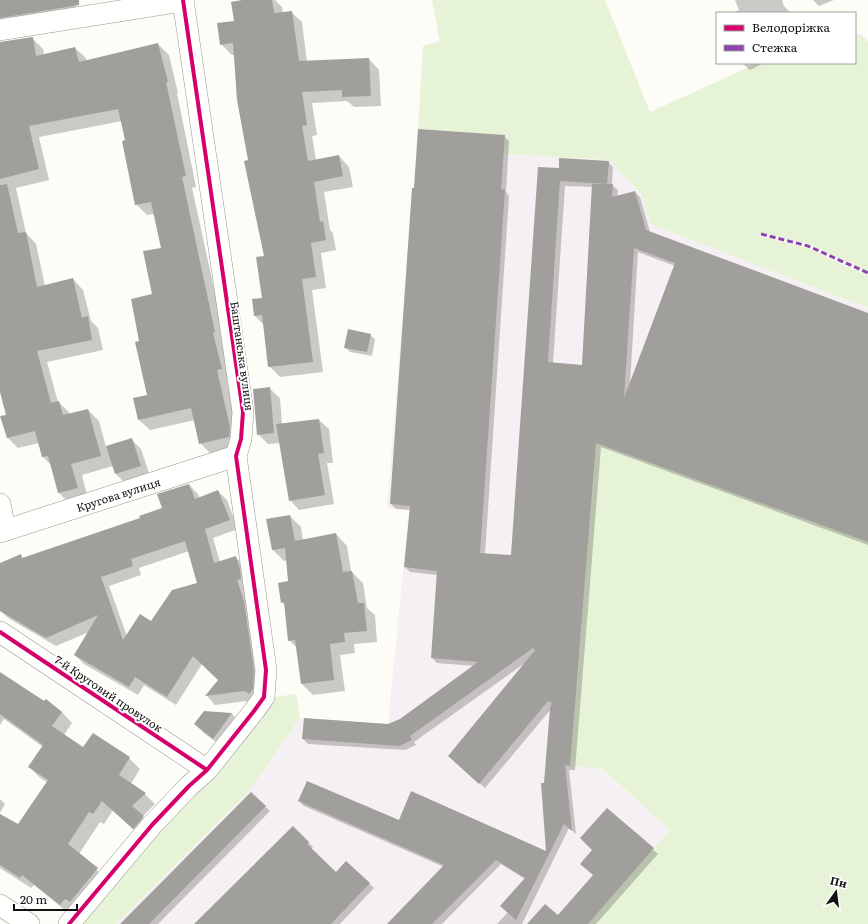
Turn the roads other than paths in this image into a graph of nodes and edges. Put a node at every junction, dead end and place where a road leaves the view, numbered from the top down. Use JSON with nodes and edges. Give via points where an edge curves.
{"nodes":[{"id":1,"x":183,"y":0,"type":"edge"},
{"id":2,"x":0,"y":30,"type":"edge"},
{"id":3,"x":236,"y":456,"type":"junction"},
{"id":4,"x":0,"y":504,"type":"edge"},
{"id":5,"x":2,"y":531,"type":"edge"},
{"id":6,"x":0,"y":632,"type":"edge"},
{"id":7,"x":207,"y":770,"type":"junction"},
{"id":8,"x":0,"y":905,"type":"edge"},
{"id":9,"x":29,"y":924,"type":"edge"},
{"id":10,"x":69,"y":924,"type":"edge"}],
"edges":[{"from":1,"to":2,"type":"street"},
{"from":1,"to":3,"type":"street","name":"Баштанська вулиця","via":[[243,412],[241,439]]},
{"from":3,"to":5,"type":"street","name":"Кругова вулиця"},
{"from":3,"to":7,"type":"street","name":"Баштанська вулиця","via":[[266,670],[264,697]]},
{"from":4,"to":5,"type":"street"},
{"from":6,"to":7,"type":"street","name":"7-й Круговий провулок"},
{"from":7,"to":10,"type":"street","name":"Баштанська вулиця","via":[[152,825]]},
{"from":8,"to":9,"type":"street"}]}
